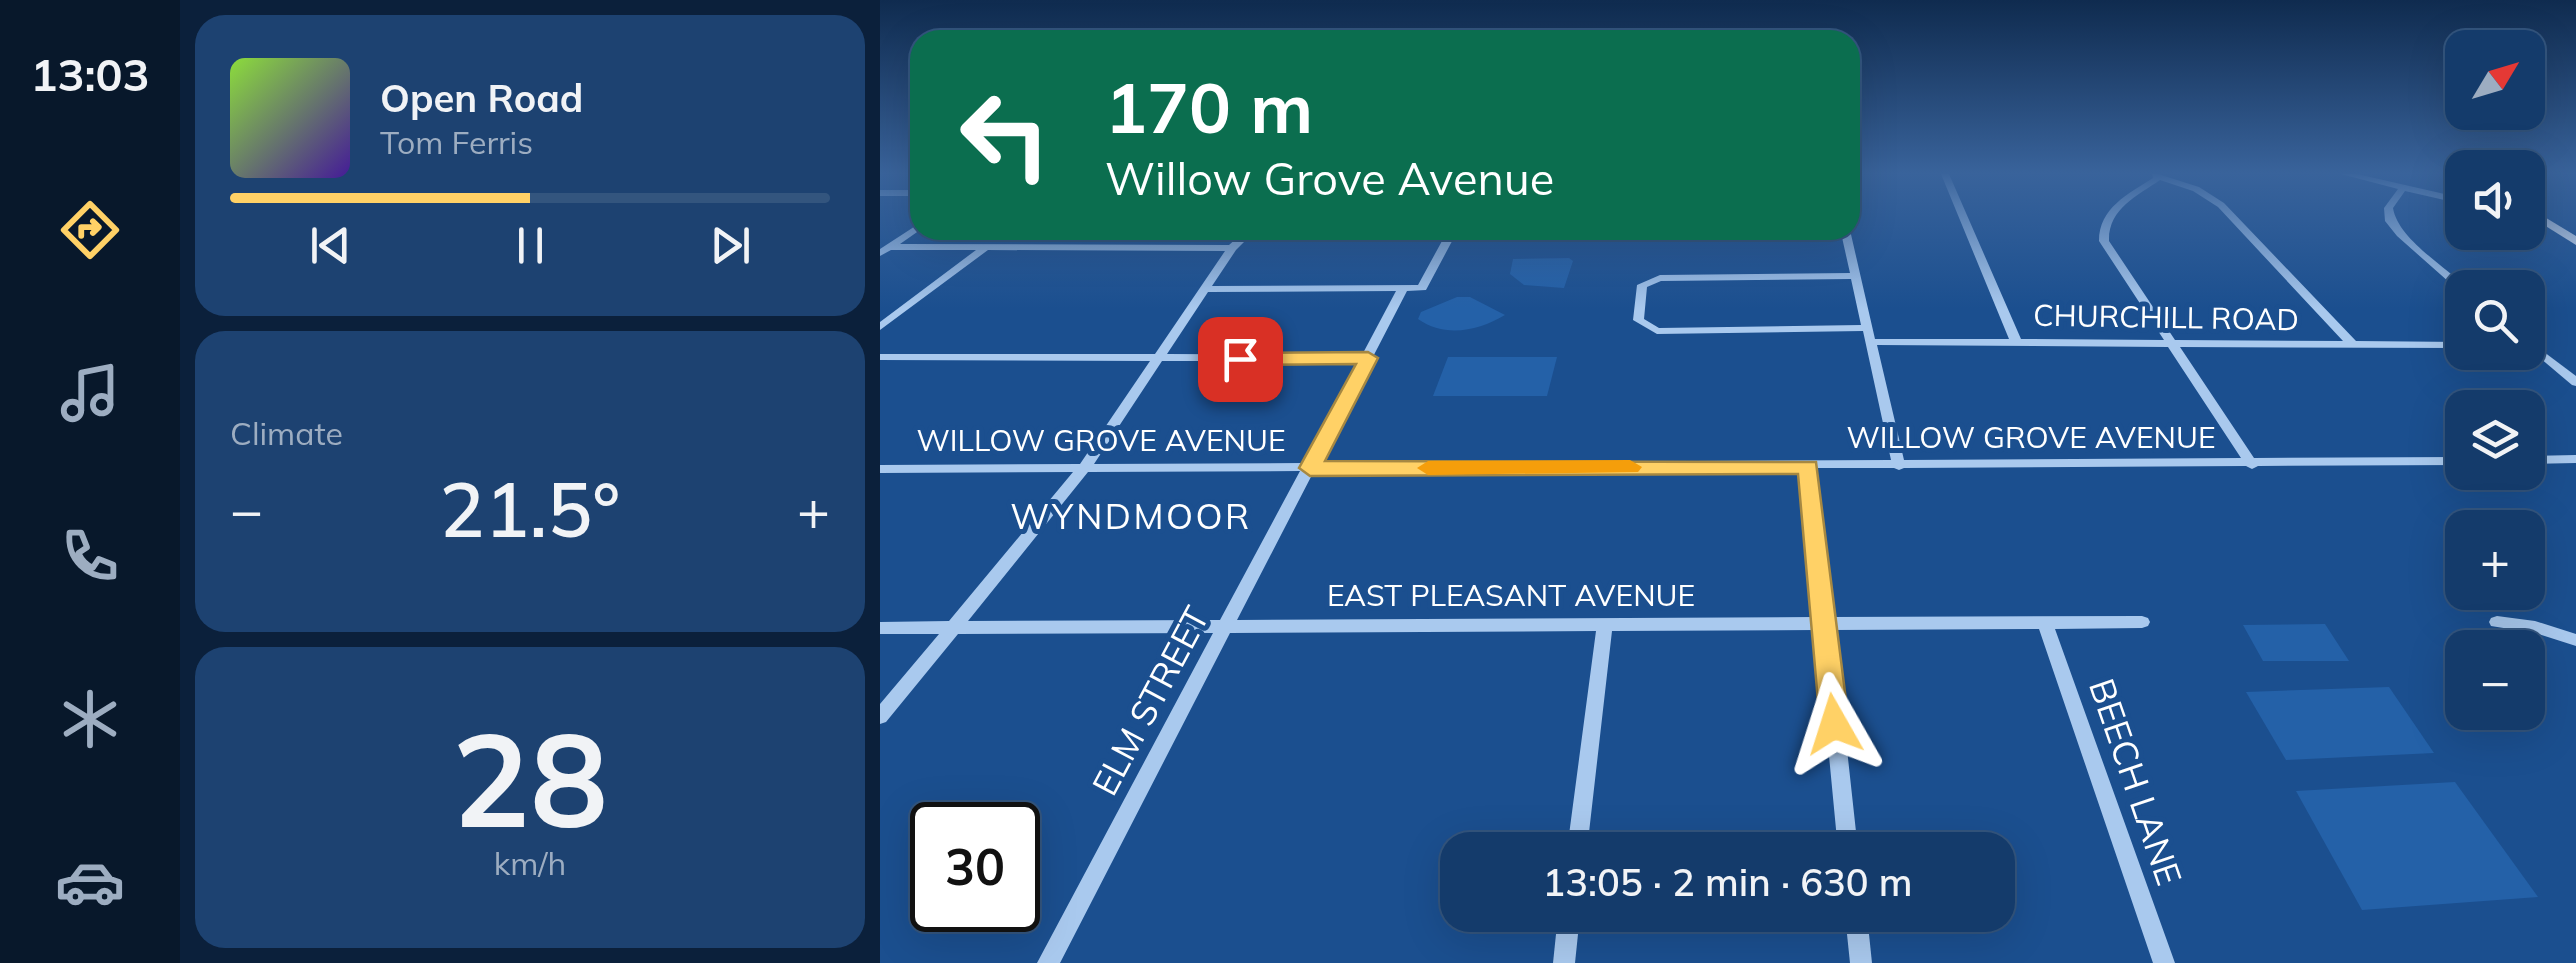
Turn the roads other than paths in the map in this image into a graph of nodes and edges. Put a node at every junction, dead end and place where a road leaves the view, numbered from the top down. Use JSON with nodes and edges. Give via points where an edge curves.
{"nodes":[{"id":1,"x":1964,"y":219,"type":"edge"},
{"id":2,"x":2108,"y":219,"type":"edge"},
{"id":3,"x":2233,"y":219,"type":"edge"},
{"id":4,"x":2391,"y":219,"type":"edge"},
{"id":5,"x":2545,"y":221,"type":"edge"},
{"id":6,"x":910,"y":233,"type":"edge"},
{"id":7,"x":1240,"y":240,"type":"edge"},
{"id":8,"x":1448,"y":240,"type":"edge"},
{"id":9,"x":1847,"y":240,"type":"edge"},
{"id":10,"x":2576,"y":241,"type":"edge"},
{"id":11,"x":986,"y":247,"type":"junction"},
{"id":12,"x":1232,"y":248,"type":"junction"},
{"id":13,"x":884,"y":250,"type":"edge"},
{"id":14,"x":2445,"y":273,"type":"edge"},
{"id":15,"x":1854,"y":276,"type":"junction"},
{"id":16,"x":1403,"y":288,"type":"junction"},
{"id":17,"x":1205,"y":289,"type":"junction"},
{"id":18,"x":880,"y":328,"type":"edge"},
{"id":19,"x":1864,"y":328,"type":"junction"},
{"id":20,"x":1870,"y":342,"type":"junction"},
{"id":21,"x":2016,"y":342,"type":"junction"},
{"id":22,"x":2170,"y":344,"type":"junction"},
{"id":23,"x":2352,"y":344,"type":"junction"},
{"id":24,"x":2445,"y":345,"type":"edge"},
{"id":25,"x":880,"y":357,"type":"edge"},
{"id":26,"x":1368,"y":358,"type":"junction"},
{"id":27,"x":2545,"y":358,"type":"edge"},
{"id":28,"x":1156,"y":359,"type":"junction"},
{"id":29,"x":2576,"y":382,"type":"edge"},
{"id":30,"x":2576,"y":459,"type":"edge"},
{"id":31,"x":2545,"y":460,"type":"edge"},
{"id":32,"x":2445,"y":461,"type":"edge"},
{"id":33,"x":2252,"y":465,"type":"junction"},
{"id":34,"x":1808,"y":466,"type":"junction"},
{"id":35,"x":1898,"y":466,"type":"junction"},
{"id":36,"x":1085,"y":467,"type":"junction"},
{"id":37,"x":1310,"y":468,"type":"junction"},
{"id":38,"x":880,"y":469,"type":"edge"},
{"id":39,"x":1823,"y":621,"type":"junction"},
{"id":40,"x":2142,"y":622,"type":"dead end"},
{"id":41,"x":2497,"y":622,"type":"dead end"},
{"id":42,"x":1229,"y":624,"type":"junction"},
{"id":43,"x":1605,"y":624,"type":"junction"},
{"id":44,"x":2046,"y":624,"type":"junction"},
{"id":45,"x":880,"y":628,"type":"edge"},
{"id":46,"x":954,"y":628,"type":"junction"},
{"id":47,"x":2576,"y":640,"type":"edge"},
{"id":48,"x":880,"y":717,"type":"edge"},
{"id":49,"x":1579,"y":832,"type":"edge"},
{"id":50,"x":1846,"y":832,"type":"edge"},
{"id":51,"x":1568,"y":932,"type":"edge"},
{"id":52,"x":1858,"y":932,"type":"edge"},
{"id":53,"x":1048,"y":963,"type":"edge"},
{"id":54,"x":1564,"y":963,"type":"edge"},
{"id":55,"x":1861,"y":963,"type":"edge"},
{"id":56,"x":2164,"y":963,"type":"edge"}],
"edges":[{"from":1,"to":21,"type":"street"},
{"from":2,"to":22,"type":"street","via":[[2104,241]]},
{"from":3,"to":23,"type":"street"},
{"from":4,"to":14,"type":"street"},
{"from":5,"to":10,"type":"main road"},
{"from":6,"to":13,"type":"street"},
{"from":7,"to":12,"type":"street"},
{"from":8,"to":16,"type":"street","via":[[1422,288]]},
{"from":9,"to":15,"type":"street"},
{"from":11,"to":12,"type":"street"},
{"from":11,"to":13,"type":"street"},
{"from":11,"to":18,"type":"street"},
{"from":12,"to":17,"type":"street"},
{"from":15,"to":19,"type":"street"},
{"from":15,"to":19,"type":"street","via":[[1660,278],[1642,285],[1638,320],[1658,330]]},
{"from":16,"to":17,"type":"street"},
{"from":16,"to":26,"type":"street","name":"ELM STREET"},
{"from":17,"to":28,"type":"street"},
{"from":19,"to":20,"type":"street"},
{"from":20,"to":21,"type":"street","name":"CHURCHILL ROAD"},
{"from":20,"to":35,"type":"street"},
{"from":21,"to":22,"type":"street","name":"CHURCHILL ROAD"},
{"from":22,"to":23,"type":"street","name":"CHURCHILL ROAD"},
{"from":22,"to":33,"type":"street"},
{"from":23,"to":24,"type":"street","name":"CHURCHILL ROAD"},
{"from":25,"to":28,"type":"street"},
{"from":26,"to":28,"type":"street"},
{"from":26,"to":37,"type":"street","name":"ELM STREET"},
{"from":27,"to":29,"type":"street"},
{"from":28,"to":36,"type":"street"},
{"from":30,"to":31,"type":"street"},
{"from":32,"to":33,"type":"street","name":"WILLOW GROVE AVENUE"},
{"from":33,"to":35,"type":"street","name":"WILLOW GROVE AVENUE"},
{"from":34,"to":35,"type":"street","name":"WILLOW GROVE AVENUE"},
{"from":34,"to":37,"type":"street","name":"WILLOW GROVE AVENUE"},
{"from":34,"to":39,"type":"street"},
{"from":36,"to":37,"type":"street","name":"WILLOW GROVE AVENUE"},
{"from":36,"to":38,"type":"street","name":"WILLOW GROVE AVENUE"},
{"from":36,"to":46,"type":"street"},
{"from":37,"to":42,"type":"street","name":"ELM STREET"},
{"from":39,"to":43,"type":"street","name":"EAST PLEASANT AVENUE"},
{"from":39,"to":44,"type":"street","name":"EAST PLEASANT AVENUE"},
{"from":39,"to":50,"type":"street"},
{"from":40,"to":44,"type":"street","name":"EAST PLEASANT AVENUE"},
{"from":41,"to":47,"type":"street"},
{"from":42,"to":43,"type":"street","name":"EAST PLEASANT AVENUE"},
{"from":42,"to":46,"type":"street","name":"EAST PLEASANT AVENUE"},
{"from":42,"to":53,"type":"street","name":"ELM STREET"},
{"from":43,"to":49,"type":"street"},
{"from":44,"to":56,"type":"street","name":"BEECH LANE"},
{"from":45,"to":46,"type":"street","name":"EAST PLEASANT AVENUE"},
{"from":46,"to":48,"type":"street"},
{"from":51,"to":54,"type":"street"},
{"from":52,"to":55,"type":"street"}]}
